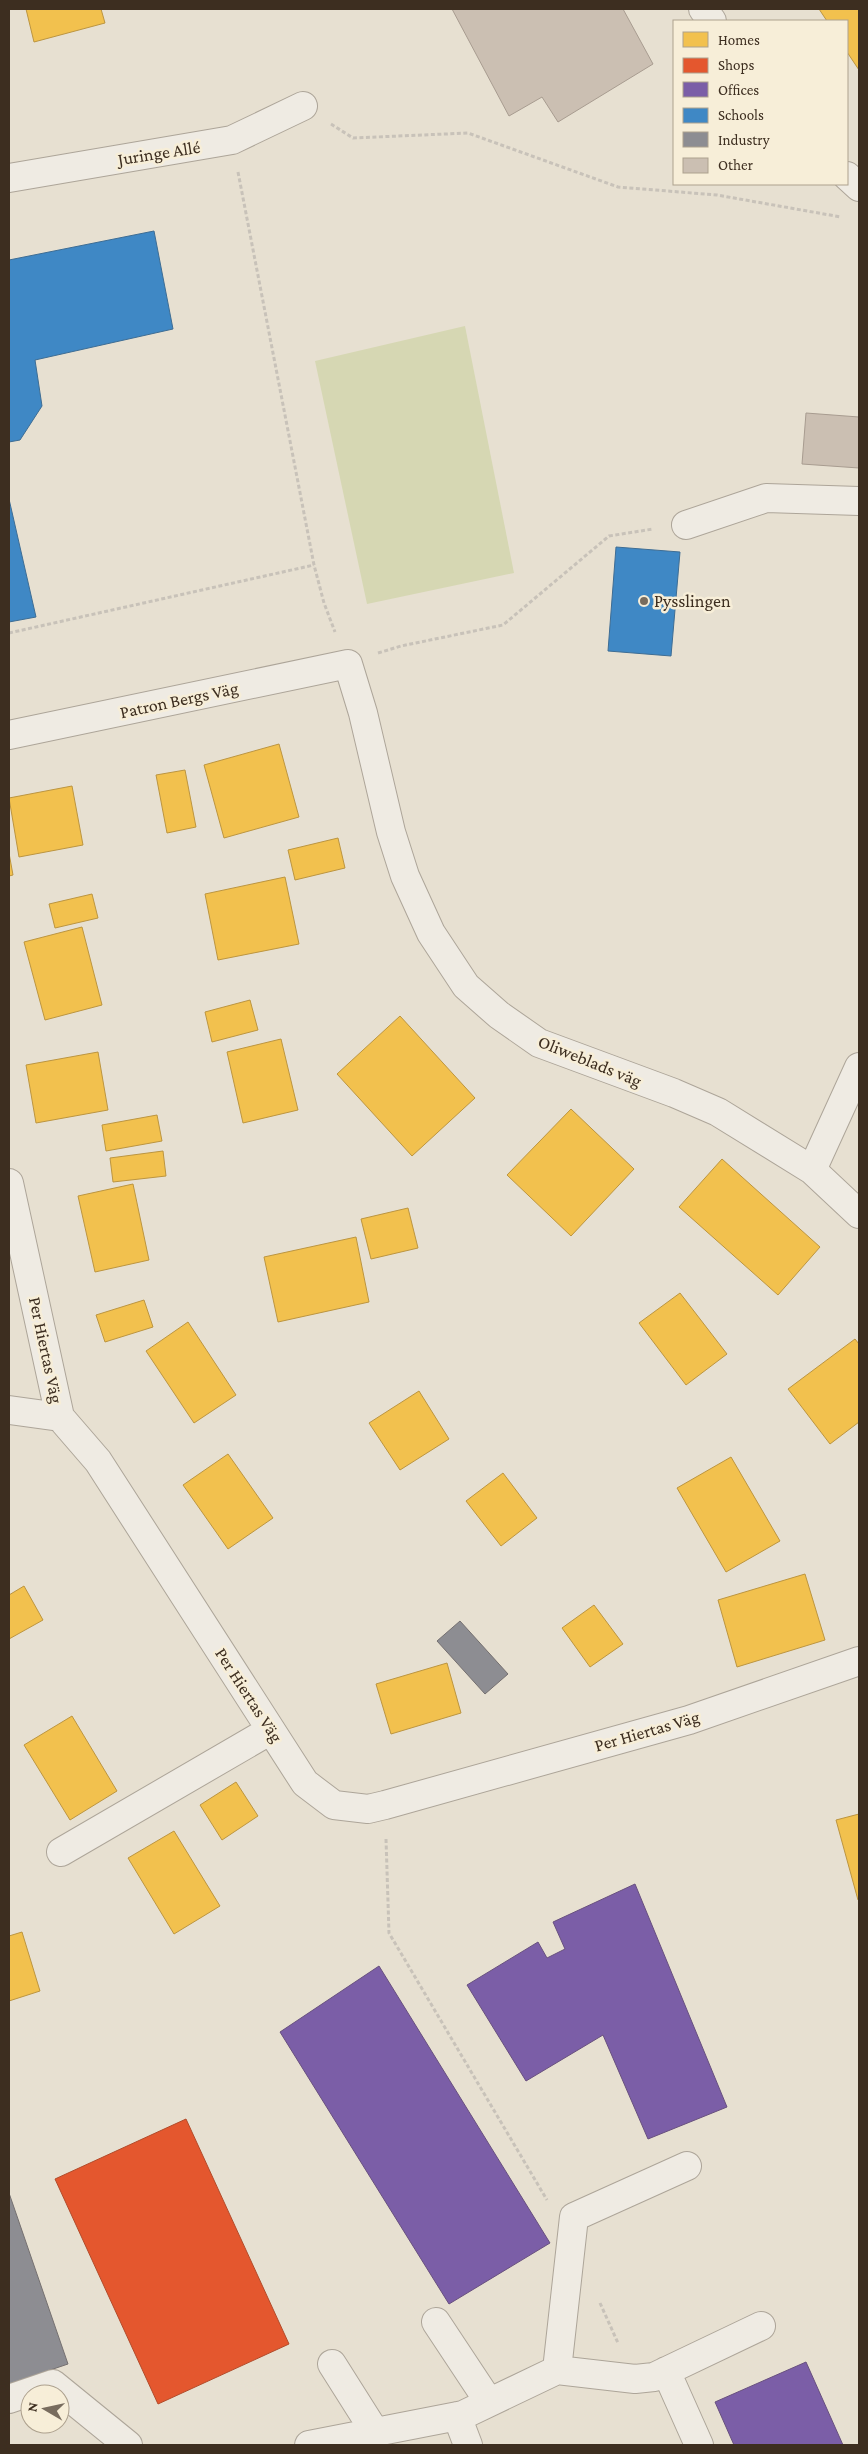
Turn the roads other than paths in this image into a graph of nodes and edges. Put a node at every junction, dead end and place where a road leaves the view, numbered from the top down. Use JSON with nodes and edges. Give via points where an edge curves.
{"nodes":[{"id":1,"x":704,"y":9,"type":"edge"},
{"id":2,"x":711,"y":20,"type":"edge"},
{"id":3,"x":303,"y":106,"type":"road end"},
{"id":4,"x":848,"y":177,"type":"edge"},
{"id":5,"x":9,"y":178,"type":"edge"},
{"id":6,"x":859,"y":188,"type":"edge"},
{"id":7,"x":859,"y":501,"type":"edge"},
{"id":8,"x":686,"y":525,"type":"road end"},
{"id":9,"x":348,"y":664,"type":"joint"},
{"id":10,"x":9,"y":736,"type":"edge"},
{"id":11,"x":859,"y":1068,"type":"edge"},
{"id":12,"x":812,"y":1170,"type":"junction"},
{"id":13,"x":9,"y":1183,"type":"edge"},
{"id":14,"x":859,"y":1214,"type":"edge"},
{"id":15,"x":9,"y":1410,"type":"edge"},
{"id":16,"x":60,"y":1417,"type":"junction"},
{"id":17,"x":859,"y":1661,"type":"edge"},
{"id":18,"x":271,"y":1730,"type":"junction"},
{"id":19,"x":61,"y":1852,"type":"dead end"},
{"id":20,"x":687,"y":2166,"type":"dead end"},
{"id":21,"x":436,"y":2322,"type":"dead end"},
{"id":22,"x":761,"y":2326,"type":"dead end"},
{"id":23,"x":332,"y":2364,"type":"dead end"},
{"id":24,"x":557,"y":2370,"type":"junction"},
{"id":25,"x":666,"y":2371,"type":"junction"},
{"id":26,"x":9,"y":2399,"type":"edge"},
{"id":27,"x":489,"y":2402,"type":"junction"},
{"id":28,"x":457,"y":2416,"type":"junction"},
{"id":29,"x":375,"y":2432,"type":"junction"},
{"id":30,"x":317,"y":2444,"type":"edge"},
{"id":31,"x":128,"y":2445,"type":"edge"},
{"id":32,"x":468,"y":2445,"type":"edge"},
{"id":33,"x":699,"y":2445,"type":"edge"}],
"edges":[{"from":1,"to":2,"type":"street"},
{"from":3,"to":5,"type":"street","name":"Juringe Allé","via":[[232,140]]},
{"from":4,"to":6,"type":"street"},
{"from":7,"to":8,"type":"street","via":[[766,498]]},
{"from":9,"to":10,"type":"street","name":"Patron Bergs Väg"},
{"from":9,"to":12,"type":"street","name":"Oliweblads väg","via":[[405,876],[431,933],[466,986],[499,1015],[538,1042],[718,1112]]},
{"from":11,"to":12,"type":"street"},
{"from":12,"to":14,"type":"street","name":"Oliweblads väg"},
{"from":13,"to":16,"type":"street","name":"Per Hiertas Väg"},
{"from":15,"to":16,"type":"street"},
{"from":16,"to":18,"type":"street","name":"Per Hiertas Väg","via":[[98,1461]]},
{"from":17,"to":18,"type":"street","name":"Per Hiertas Väg","via":[[688,1720],[368,1810],[334,1805],[305,1783]]},
{"from":18,"to":19,"type":"street"},
{"from":20,"to":24,"type":"street","via":[[574,2217]]},
{"from":21,"to":27,"type":"street"},
{"from":22,"to":25,"type":"street"},
{"from":23,"to":29,"type":"street"},
{"from":24,"to":25,"type":"street","via":[[635,2379]]},
{"from":24,"to":27,"type":"street"},
{"from":25,"to":33,"type":"street"},
{"from":26,"to":31,"type":"street","via":[[53,2384]]},
{"from":27,"to":28,"type":"street"},
{"from":28,"to":29,"type":"street"},
{"from":28,"to":32,"type":"street"},
{"from":29,"to":30,"type":"street"}]}
